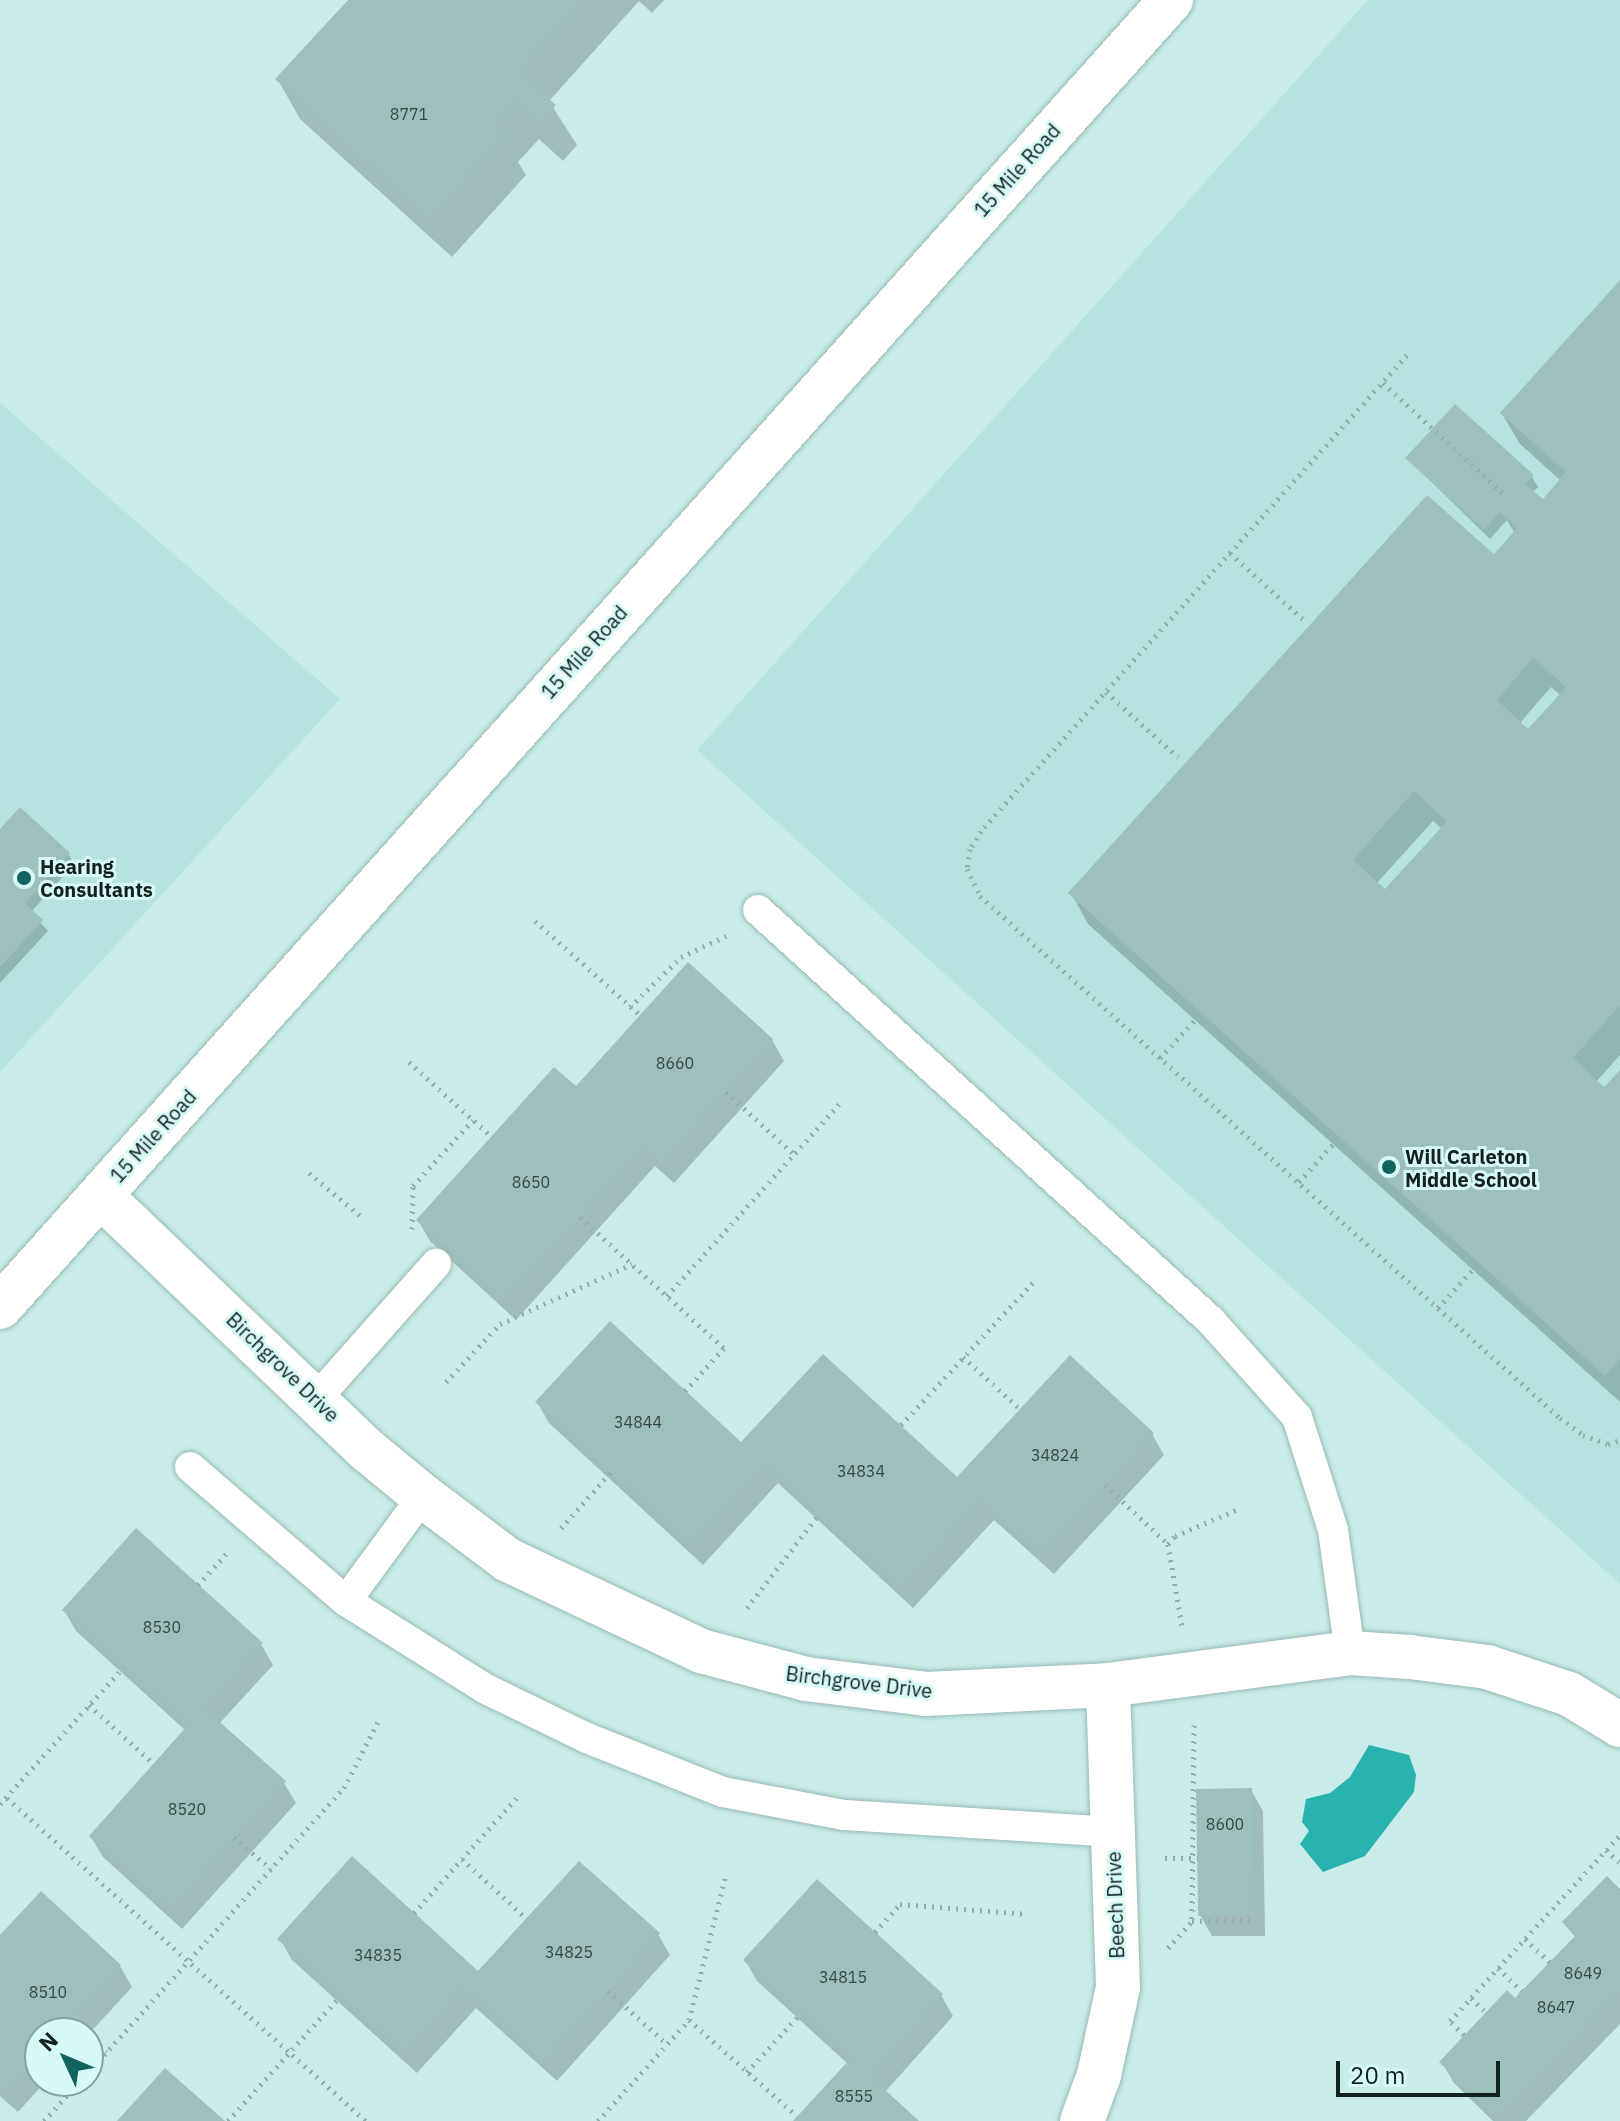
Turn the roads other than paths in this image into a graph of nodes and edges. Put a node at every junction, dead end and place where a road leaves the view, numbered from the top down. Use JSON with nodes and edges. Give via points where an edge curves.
{"nodes":[{"id":1,"x":1171,"y":0,"type":"edge"},
{"id":2,"x":748,"y":920,"type":"road end"},
{"id":3,"x":101,"y":1196,"type":"junction"},
{"id":4,"x":436,"y":1264,"type":"dead end"},
{"id":5,"x":0,"y":1307,"type":"edge"},
{"id":6,"x":316,"y":1399,"type":"junction"},
{"id":7,"x":190,"y":1467,"type":"dead end"},
{"id":8,"x":423,"y":1496,"type":"junction"},
{"id":9,"x":346,"y":1601,"type":"junction"},
{"id":10,"x":1350,"y":1653,"type":"junction"},
{"id":11,"x":1108,"y":1685,"type":"junction"},
{"id":12,"x":1620,"y":1725,"type":"edge"},
{"id":13,"x":1113,"y":1832,"type":"junction"},
{"id":14,"x":1082,"y":2121,"type":"edge"}],
"edges":[{"from":1,"to":3,"type":"street","name":"15 Mile Road"},
{"from":2,"to":10,"type":"lane","via":[[1210,1320],[1297,1417],[1333,1530]]},
{"from":3,"to":5,"type":"street","name":"15 Mile Road"},
{"from":3,"to":6,"type":"street","name":"Birchgrove Drive"},
{"from":4,"to":6,"type":"lane"},
{"from":6,"to":8,"type":"street","name":"Birchgrove Drive"},
{"from":7,"to":9,"type":"lane"},
{"from":8,"to":9,"type":"lane"},
{"from":8,"to":11,"type":"street","name":"Birchgrove Drive","via":[[508,1560],[701,1651],[806,1679],[926,1694]]},
{"from":9,"to":13,"type":"lane","via":[[486,1689],[587,1738],[723,1792],[844,1815]]},
{"from":10,"to":11,"type":"street","name":"Birchgrove Drive"},
{"from":10,"to":12,"type":"street","name":"Birchgrove Drive","via":[[1487,1667],[1569,1694]]},
{"from":11,"to":13,"type":"street","name":"Beech Drive"},
{"from":13,"to":14,"type":"street","name":"Beech Drive","via":[[1118,1987],[1099,2075]]}]}
